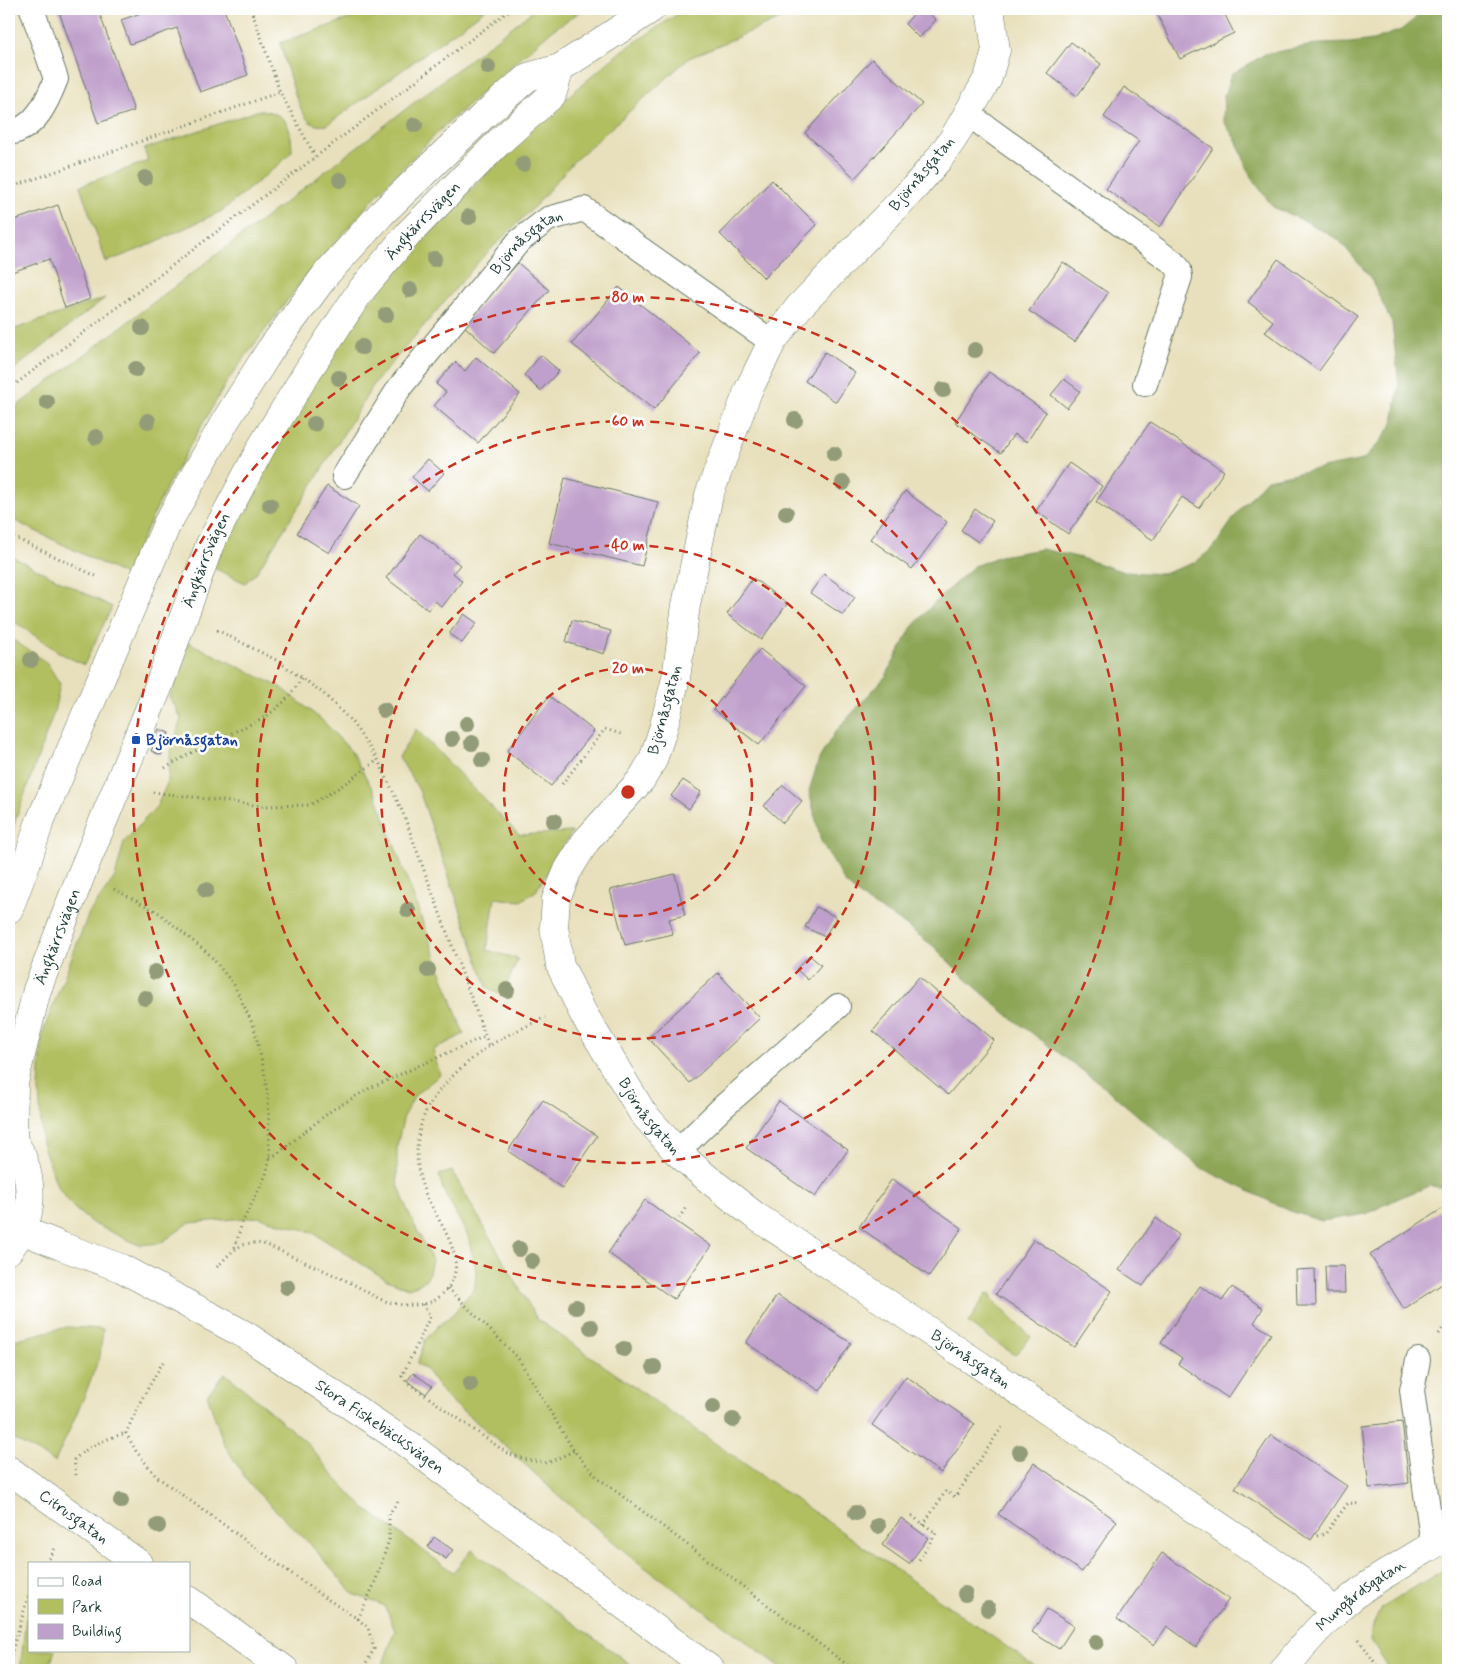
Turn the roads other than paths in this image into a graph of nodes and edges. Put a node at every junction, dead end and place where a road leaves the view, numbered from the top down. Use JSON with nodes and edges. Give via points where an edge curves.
{"nodes":[{"id":1,"x":32,"y":9,"type":"edge"},
{"id":2,"x":651,"y":9,"type":"edge"},
{"id":3,"x":990,"y":9,"type":"edge"},
{"id":4,"x":560,"y":68,"type":"junction"},
{"id":5,"x":968,"y":114,"type":"junction"},
{"id":6,"x":9,"y":134,"type":"edge"},
{"id":7,"x":772,"y":342,"type":"junction"},
{"id":8,"x":1145,"y":384,"type":"dead end"},
{"id":9,"x":344,"y":476,"type":"dead end"},
{"id":10,"x":9,"y":909,"type":"edge"},
{"id":11,"x":838,"y":1006,"type":"dead end"},
{"id":12,"x":11,"y":1137,"type":"edge"},
{"id":13,"x":677,"y":1152,"type":"junction"},
{"id":14,"x":15,"y":1240,"type":"edge"},
{"id":15,"x":1418,"y":1360,"type":"dead end"},
{"id":16,"x":9,"y":1470,"type":"edge"},
{"id":17,"x":1441,"y":1541,"type":"edge"},
{"id":18,"x":137,"y":1562,"type":"edge"},
{"id":19,"x":190,"y":1601,"type":"edge"},
{"id":20,"x":1335,"y":1613,"type":"junction"},
{"id":21,"x":285,"y":1670,"type":"edge"},
{"id":22,"x":711,"y":1670,"type":"edge"},
{"id":23,"x":1284,"y":1670,"type":"edge"}],
"edges":[{"from":1,"to":6,"type":"lane","via":[[56,80],[47,102],[33,121]]},
{"from":2,"to":4,"type":"street","name":"Ängkärrsvägen"},
{"from":3,"to":5,"type":"street","name":"Björnåsgatan","via":[[996,50],[988,78]]},
{"from":4,"to":10,"type":"street","name":"Ängkärrsvägen","via":[[528,77],[380,214],[327,273],[270,350],[166,524],[39,824]]},
{"from":4,"to":12,"type":"street","name":"Ängkärrsvägen","via":[[552,96],[499,142],[409,233],[359,293],[262,446],[210,544],[158,688],[36,990],[14,1083]]},
{"from":5,"to":7,"type":"street","name":"Björnåsgatan","via":[[920,181],[799,307]]},
{"from":5,"to":8,"type":"lane","via":[[1179,269],[1180,277]]},
{"from":7,"to":9,"type":"lane","name":"Björnåsgatan","via":[[584,209],[548,219],[519,241],[400,386]]},
{"from":7,"to":13,"type":"street","name":"Björnåsgatan","via":[[748,391],[709,495],[686,605],[676,678],[653,760],[641,780],[586,841],[568,870],[556,899],[554,927],[560,965],[576,1001],[642,1112]]},
{"from":11,"to":13,"type":"lane"},
{"from":12,"to":14,"type":"street","via":[[24,1160],[29,1183],[29,1207]]},
{"from":13,"to":20,"type":"street","name":"Björnåsgatan","via":[[754,1215],[1304,1584]]},
{"from":14,"to":22,"type":"street","name":"Stora Fiskebäcksvägen","via":[[61,1246],[121,1268],[247,1336],[403,1441]]},
{"from":15,"to":17,"type":"lane","via":[[1412,1390]]},
{"from":16,"to":18,"type":"street","name":"Citrusgatan"},
{"from":17,"to":20,"type":"street","name":"Mungårdsgatan","via":[[1369,1585]]},
{"from":19,"to":21,"type":"street"},
{"from":20,"to":23,"type":"street","name":"Mungårdsgatan","via":[[1299,1649]]}]}
